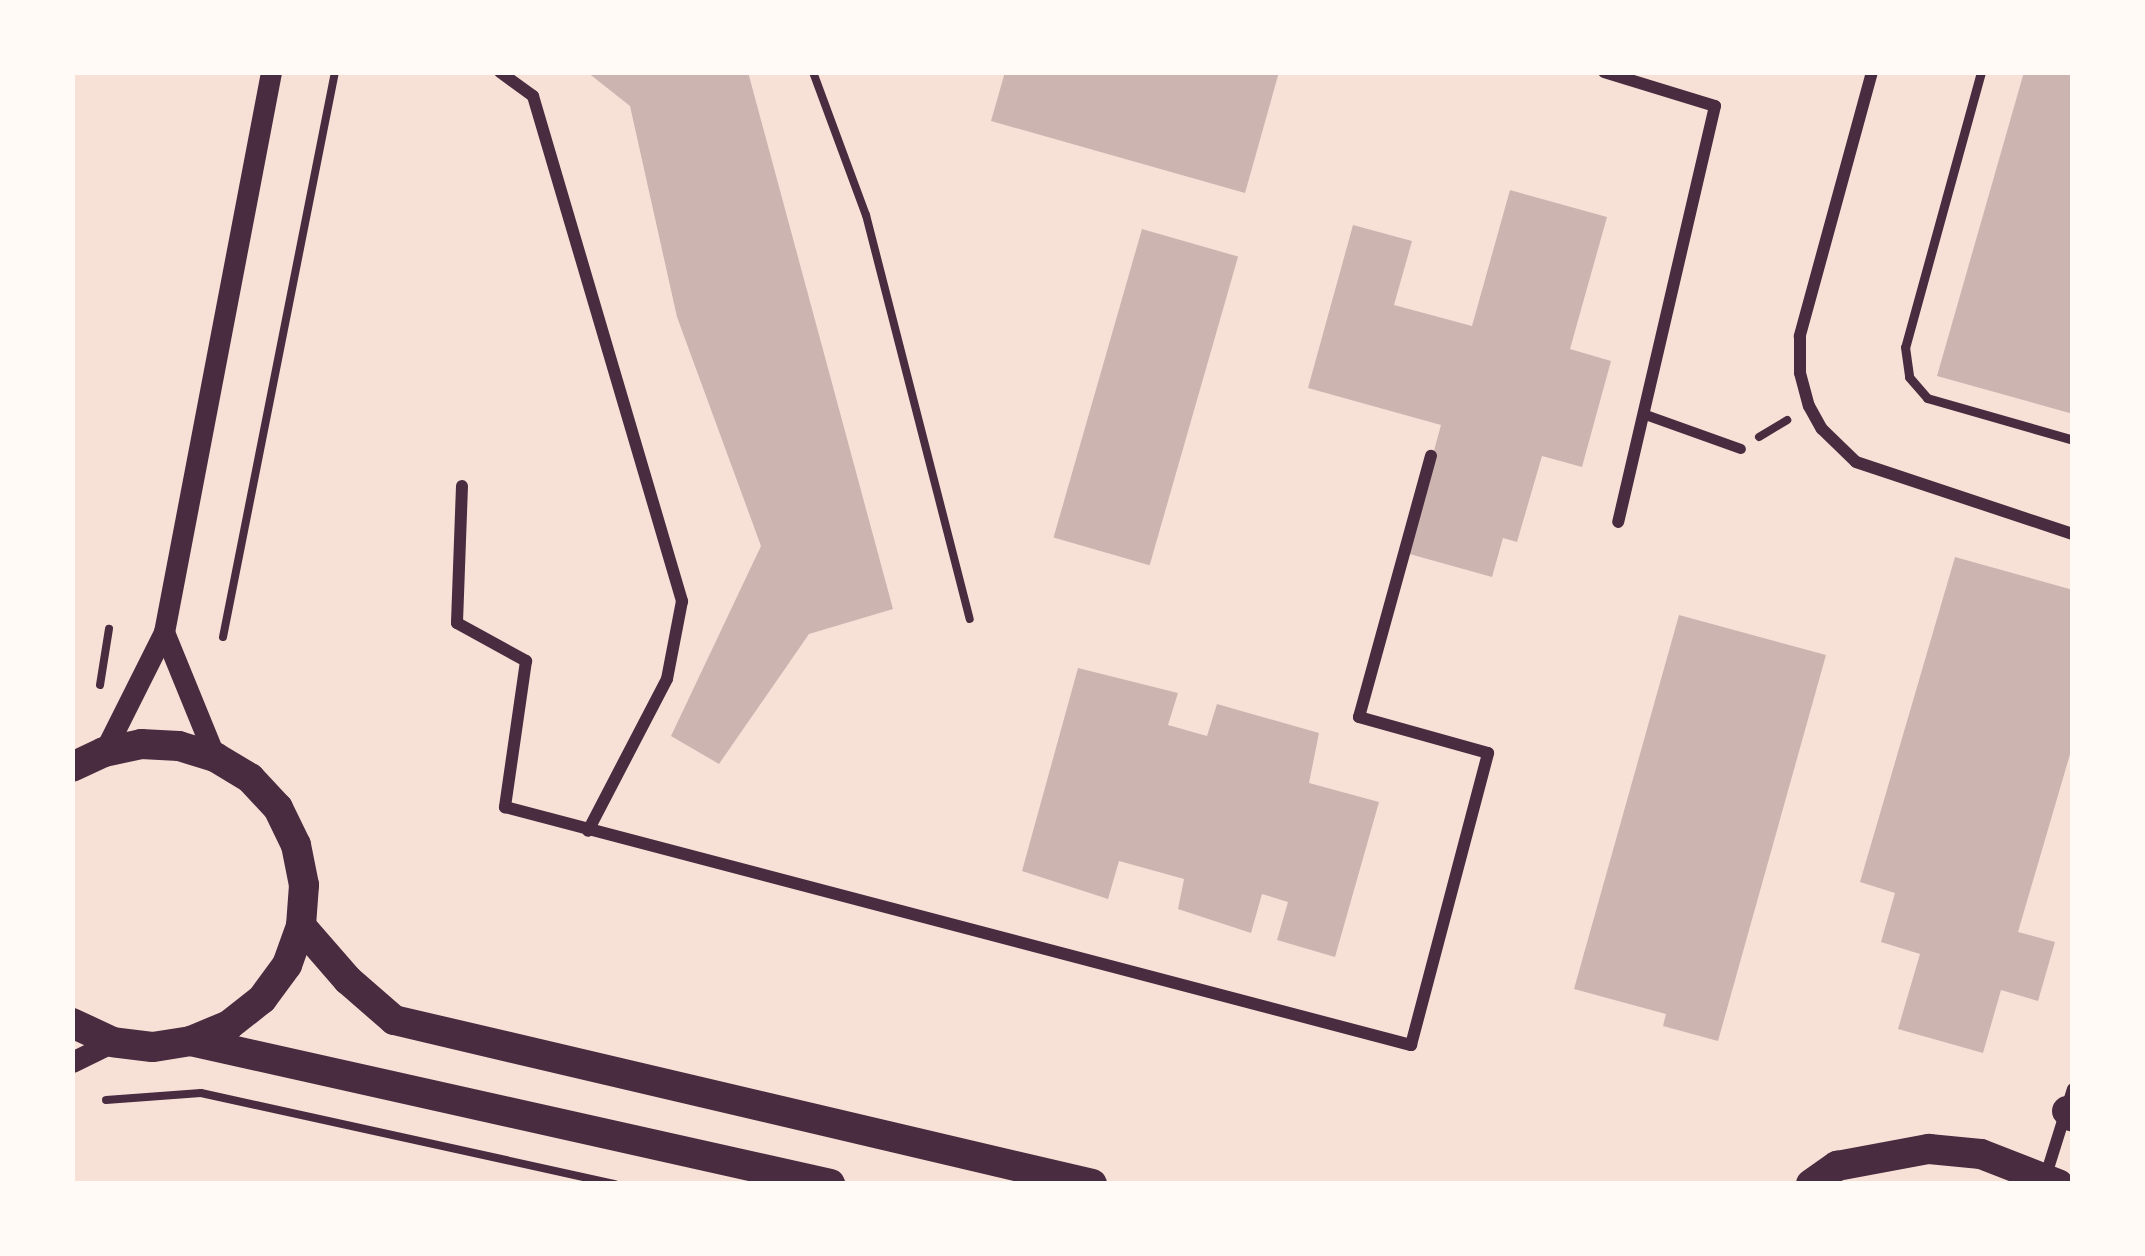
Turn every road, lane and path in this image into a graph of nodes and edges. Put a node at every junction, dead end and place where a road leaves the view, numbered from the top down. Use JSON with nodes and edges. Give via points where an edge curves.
{"nodes":[{"id":1,"x":271,"y":72,"type":"edge"},
{"id":2,"x":335,"y":72,"type":"edge"},
{"id":3,"x":500,"y":72,"type":"edge"},
{"id":4,"x":813,"y":72,"type":"edge"},
{"id":5,"x":1604,"y":72,"type":"edge"},
{"id":6,"x":1872,"y":72,"type":"edge"},
{"id":7,"x":1981,"y":72,"type":"edge"},
{"id":8,"x":1809,"y":406,"type":"junction"},
{"id":9,"x":1643,"y":414,"type":"junction"},
{"id":10,"x":2073,"y":440,"type":"edge"},
{"id":11,"x":1741,"y":449,"type":"joint"},
{"id":12,"x":1431,"y":456,"type":"dead end"},
{"id":13,"x":462,"y":486,"type":"dead end"},
{"id":14,"x":1618,"y":522,"type":"dead end"},
{"id":15,"x":2073,"y":534,"type":"edge"},
{"id":16,"x":970,"y":619,"type":"dead end"},
{"id":17,"x":164,"y":632,"type":"junction"},
{"id":18,"x":223,"y":637,"type":"dead end"},
{"id":19,"x":104,"y":752,"type":"junction"},
{"id":20,"x":215,"y":757,"type":"junction"},
{"id":21,"x":72,"y":767,"type":"edge"},
{"id":22,"x":588,"y":831,"type":"junction"},
{"id":23,"x":301,"y":926,"type":"junction"},
{"id":24,"x":72,"y":1023,"type":"edge"},
{"id":25,"x":113,"y":1042,"type":"junction"},
{"id":26,"x":191,"y":1042,"type":"junction"},
{"id":27,"x":72,"y":1062,"type":"edge"},
{"id":28,"x":106,"y":1100,"type":"dead end"},
{"id":29,"x":2071,"y":1106,"type":"edge"},
{"id":30,"x":2052,"y":1180,"type":"edge"},
{"id":31,"x":610,"y":1184,"type":"edge"},
{"id":32,"x":830,"y":1184,"type":"edge"},
{"id":33,"x":1092,"y":1184,"type":"edge"},
{"id":34,"x":1811,"y":1184,"type":"edge"}],
"edges":[{"from":1,"to":17,"type":"street"},
{"from":2,"to":18,"type":"path"},
{"from":3,"to":22,"type":"street","via":[[533,96],[682,601],[667,680]]},
{"from":4,"to":16,"type":"path","via":[[866,214]]},
{"from":5,"to":9,"type":"street","via":[[1715,106]]},
{"from":6,"to":8,"type":"street","via":[[1800,336]]},
{"from":7,"to":10,"type":"lane","via":[[1905,347],[1909,377],[1928,398]]},
{"from":8,"to":11,"type":"path"},
{"from":8,"to":15,"type":"street","via":[[1856,462]]},
{"from":9,"to":11,"type":"street"},
{"from":9,"to":14,"type":"street"},
{"from":12,"to":22,"type":"street","via":[[1359,717],[1488,753],[1411,1045]]},
{"from":13,"to":22,"type":"street","via":[[457,623],[526,661],[505,807]]},
{"from":17,"to":19,"type":"street"},
{"from":17,"to":20,"type":"street"},
{"from":19,"to":20,"type":"main road","via":[[141,744]]},
{"from":19,"to":21,"type":"main road"},
{"from":20,"to":23,"type":"main road","via":[[278,808],[300,865]]},
{"from":23,"to":26,"type":"main road","via":[[262,1000]]},
{"from":23,"to":33,"type":"main road","via":[[394,1020]]},
{"from":24,"to":25,"type":"main road"},
{"from":25,"to":26,"type":"main road"},
{"from":25,"to":27,"type":"street"},
{"from":26,"to":32,"type":"main road"},
{"from":28,"to":31,"type":"path","via":[[201,1093]]},
{"from":29,"to":30,"type":"street"},
{"from":30,"to":34,"type":"main road","via":[[1981,1154],[1929,1149],[1837,1166]]}]}
